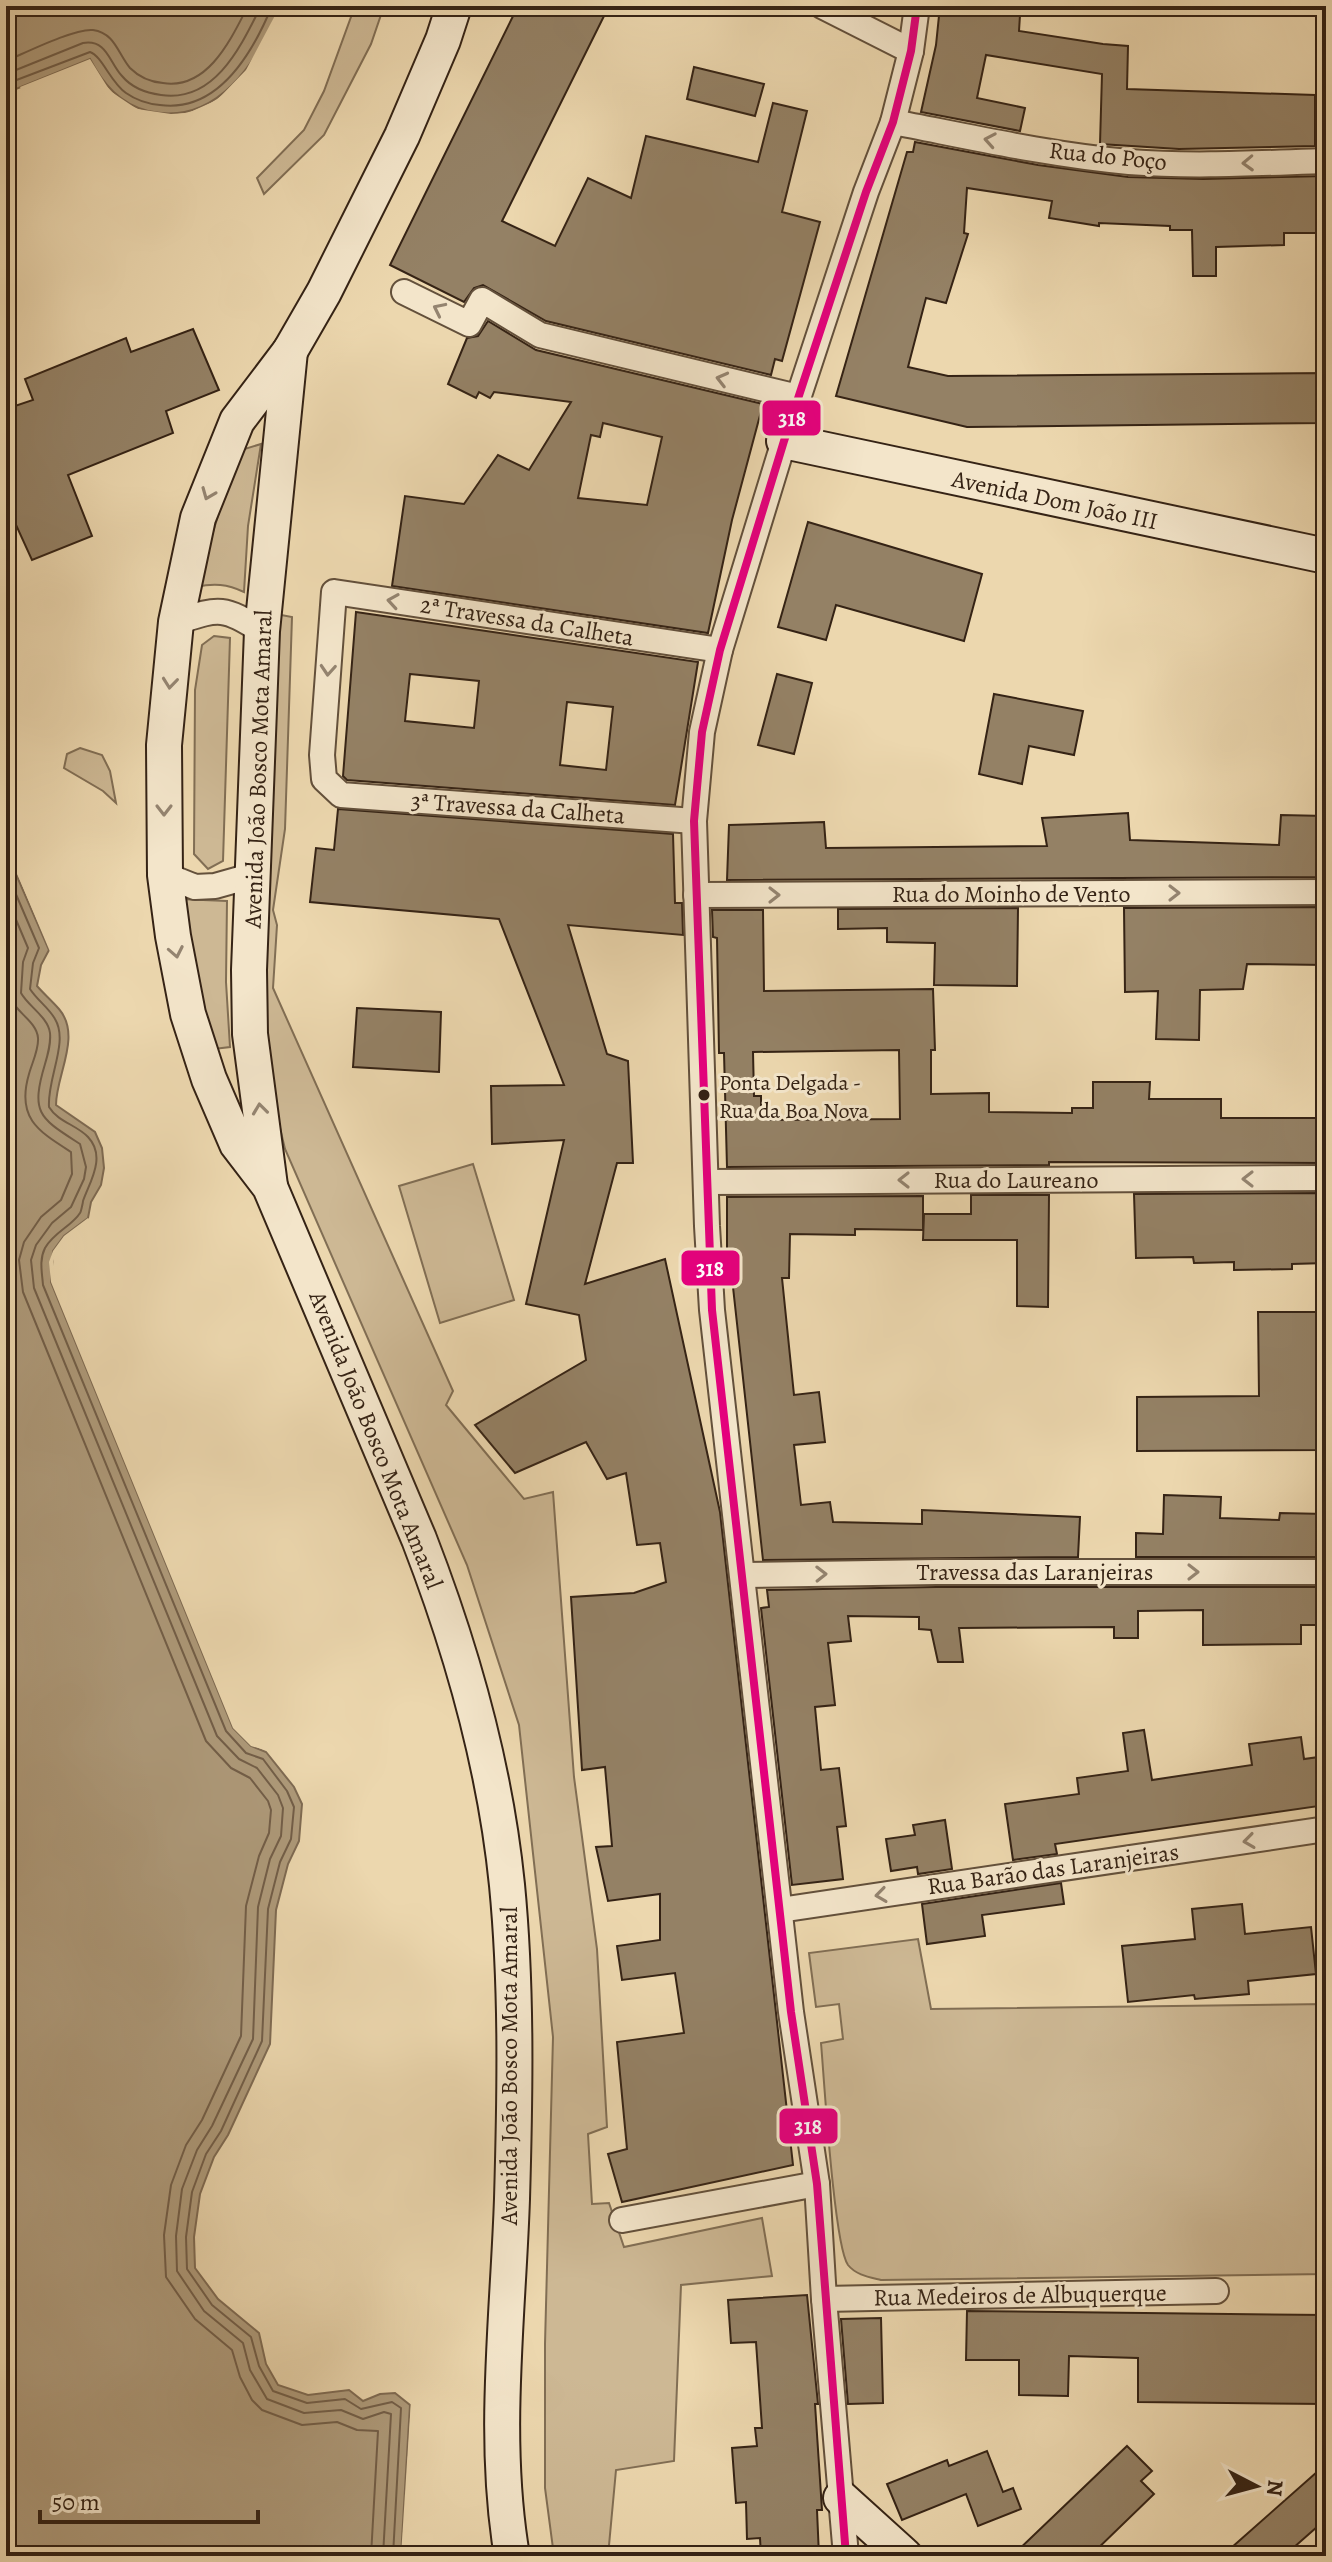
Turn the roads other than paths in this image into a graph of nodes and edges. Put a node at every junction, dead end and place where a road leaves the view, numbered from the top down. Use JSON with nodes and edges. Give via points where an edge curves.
{"nodes":[{"id":1,"x":454,"y":6,"type":"edge"},
{"id":2,"x":822,"y":6,"type":"edge"},
{"id":3,"x":917,"y":6,"type":"edge"},
{"id":4,"x":911,"y":51,"type":"junction"},
{"id":5,"x":893,"y":122,"type":"junction"},
{"id":6,"x":1326,"y":161,"type":"edge"},
{"id":7,"x":404,"y":292,"type":"dead end"},
{"id":8,"x":290,"y":351,"type":"junction"},
{"id":9,"x":798,"y":397,"type":"junction"},
{"id":10,"x":784,"y":441,"type":"junction"},
{"id":11,"x":1326,"y":556,"type":"edge"},
{"id":12,"x":176,"y":622,"type":"junction"},
{"id":13,"x":262,"y":631,"type":"junction"},
{"id":14,"x":720,"y":650,"type":"junction"},
{"id":15,"x":341,"y":795,"type":"joint"},
{"id":16,"x":694,"y":821,"type":"junction"},
{"id":17,"x":165,"y":875,"type":"junction"},
{"id":18,"x":254,"y":875,"type":"junction"},
{"id":19,"x":1326,"y":892,"type":"edge"},
{"id":20,"x":696,"y":895,"type":"junction"},
{"id":21,"x":1326,"y":1178,"type":"edge"},
{"id":22,"x":706,"y":1182,"type":"junction"},
{"id":23,"x":270,"y":1187,"type":"junction"},
{"id":24,"x":1326,"y":1572,"type":"edge"},
{"id":25,"x":743,"y":1575,"type":"junction"},
{"id":26,"x":1326,"y":1829,"type":"edge"},
{"id":27,"x":780,"y":1910,"type":"junction"},
{"id":28,"x":817,"y":2184,"type":"junction"},
{"id":29,"x":622,"y":2220,"type":"dead end"},
{"id":30,"x":1216,"y":2291,"type":"dead end"},
{"id":31,"x":824,"y":2299,"type":"junction"},
{"id":32,"x":841,"y":2498,"type":"junction"},
{"id":33,"x":512,"y":2556,"type":"edge"},
{"id":34,"x":846,"y":2556,"type":"edge"},
{"id":35,"x":905,"y":2556,"type":"edge"}],
"edges":[{"from":1,"to":8,"type":"main road","name":"Avenida João Bosco Mota Amaral","via":[[402,136]]},
{"from":2,"to":4,"type":"street"},
{"from":3,"to":4,"type":"street"},
{"from":4,"to":5,"type":"street"},
{"from":6,"to":5,"type":"street","name":"Rua do Poço","one_way":true,"via":[[1129,162]]},
{"from":5,"to":9,"type":"street"},
{"from":9,"to":7,"type":"street","one_way":true,"via":[[540,335],[482,300],[469,324]]},
{"from":8,"to":12,"type":"main road","name":"Avenida João Bosco Mota Amaral","one_way":true,"via":[[237,421],[198,518]]},
{"from":8,"to":13,"type":"main road","name":"Avenida João Bosco Mota Amaral"},
{"from":9,"to":10,"type":"street"},
{"from":10,"to":11,"type":"main road","name":"Avenida Dom João III"},
{"from":10,"to":14,"type":"street"},
{"from":12,"to":13,"type":"street","via":[[211,611],[233,613]]},
{"from":12,"to":17,"type":"main road","name":"Avenida João Bosco Mota Amaral","one_way":true,"via":[[164,745]]},
{"from":13,"to":18,"type":"main road","name":"Avenida João Bosco Mota Amaral"},
{"from":14,"to":15,"type":"street","name":"2ª Travessa da Calheta","one_way":true,"via":[[334,592],[322,755],[324,779]]},
{"from":14,"to":16,"type":"street","via":[[702,732]]},
{"from":15,"to":16,"type":"street","name":"3ª Travessa da Calheta"},
{"from":16,"to":20,"type":"street"},
{"from":17,"to":18,"type":"street","via":[[195,887]]},
{"from":17,"to":23,"type":"main road","name":"Avenida João Bosco Mota Amaral","one_way":true,"via":[[188,1014],[209,1079],[237,1144]]},
{"from":23,"to":18,"type":"main road","name":"Avenida João Bosco Mota Amaral","one_way":true,"via":[[250,1034]]},
{"from":20,"to":19,"type":"street","name":"Rua do Moinho de Vento","one_way":true},
{"from":20,"to":22,"type":"street"},
{"from":21,"to":22,"type":"street","name":"Rua do Laureano","one_way":true},
{"from":22,"to":25,"type":"street","via":[[712,1310]]},
{"from":23,"to":33,"type":"main road","name":"Avenida João Bosco Mota Amaral","via":[[437,1587],[470,1686],[495,1796],[513,1974],[512,2197],[502,2456]]},
{"from":25,"to":24,"type":"street","name":"Travessa das Laranjeiras","one_way":true},
{"from":25,"to":27,"type":"street"},
{"from":26,"to":27,"type":"street","name":"Rua Barão das Laranjeiras","one_way":true},
{"from":27,"to":28,"type":"street"},
{"from":28,"to":29,"type":"street"},
{"from":28,"to":31,"type":"street"},
{"from":30,"to":31,"type":"street","name":"Rua Medeiros de Albuquerque"},
{"from":31,"to":32,"type":"street"},
{"from":32,"to":34,"type":"street"},
{"from":32,"to":35,"type":"main road"}]}
